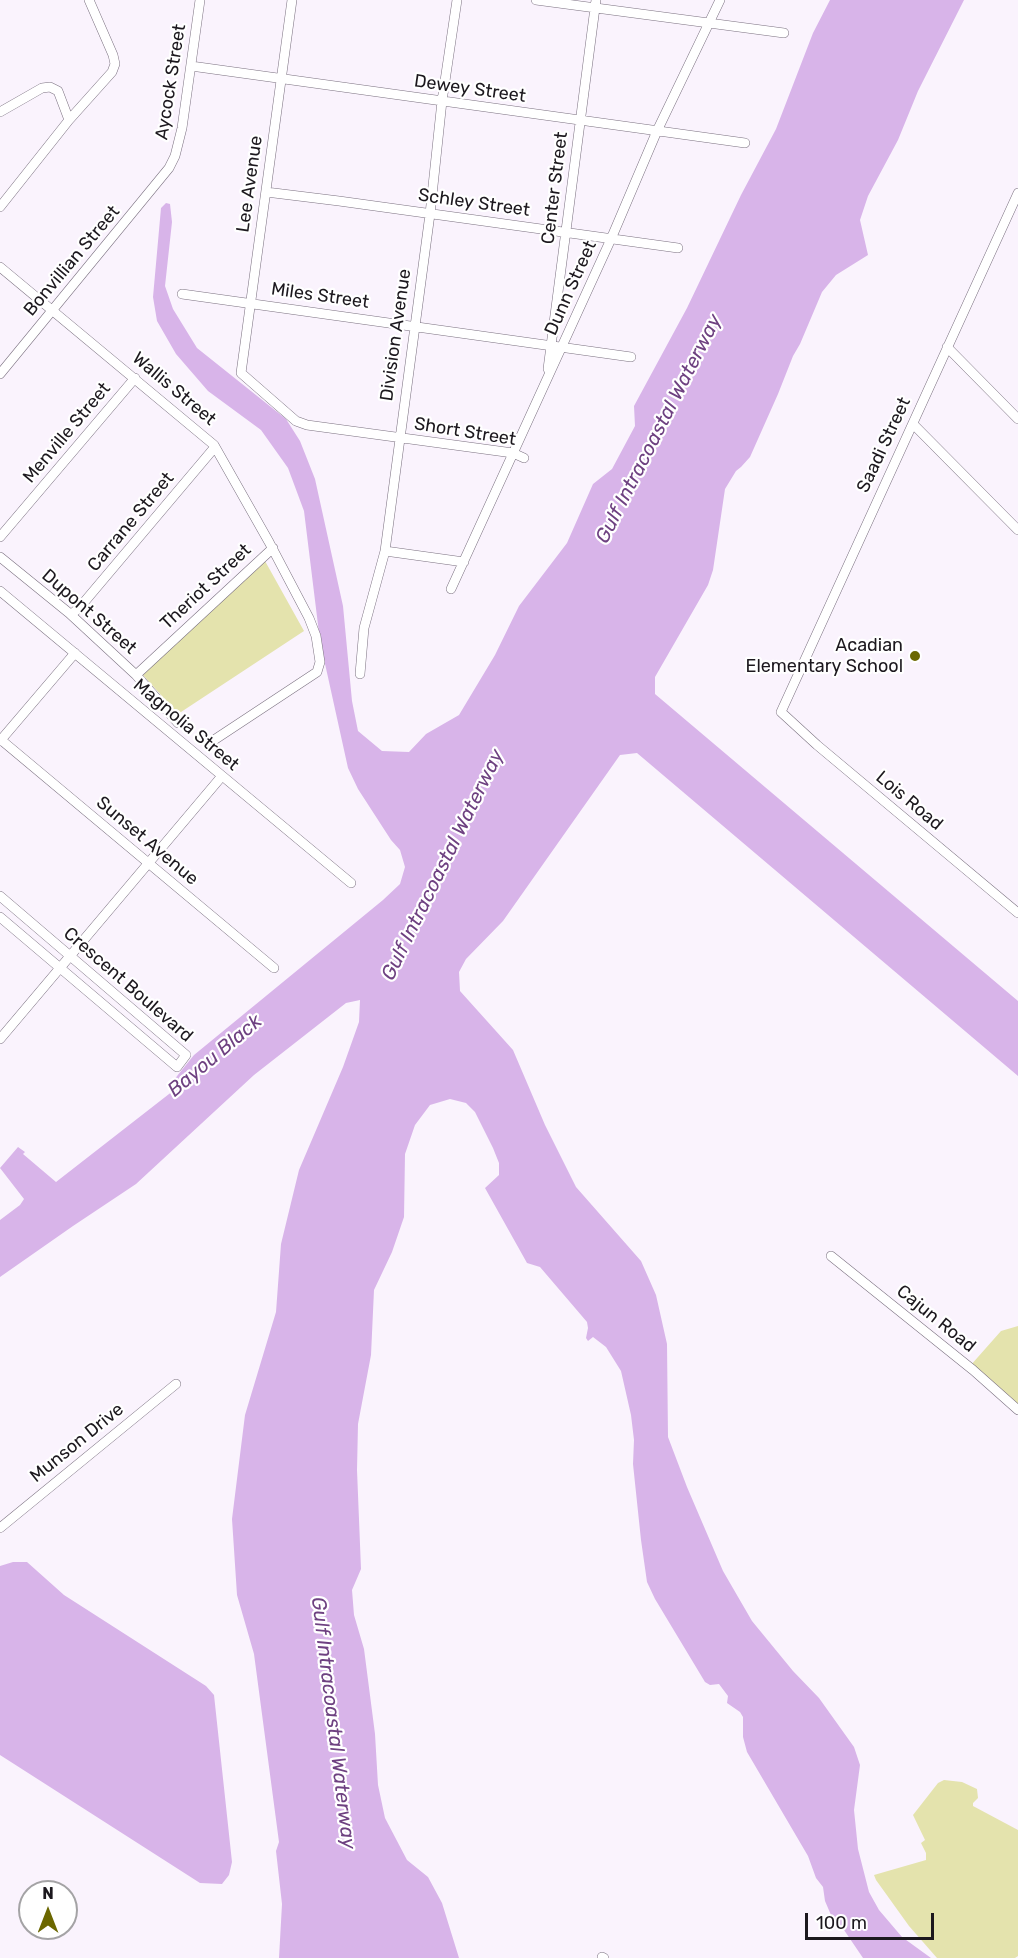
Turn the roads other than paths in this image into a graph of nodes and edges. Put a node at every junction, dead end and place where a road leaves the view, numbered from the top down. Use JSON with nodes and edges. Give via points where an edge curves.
{"nodes":[{"id":1,"x":89,"y":0,"type":"edge"},
{"id":2,"x":200,"y":0,"type":"edge"},
{"id":3,"x":292,"y":0,"type":"edge"},
{"id":4,"x":457,"y":0,"type":"edge"},
{"id":5,"x":536,"y":0,"type":"edge"},
{"id":6,"x":720,"y":0,"type":"edge"},
{"id":7,"x":596,"y":4,"type":"edge"},
{"id":8,"x":709,"y":23,"type":"junction"},
{"id":9,"x":784,"y":33,"type":"dead end"},
{"id":10,"x":191,"y":66,"type":"junction"},
{"id":11,"x":281,"y":79,"type":"junction"},
{"id":12,"x":442,"y":101,"type":"junction"},
{"id":13,"x":0,"y":112,"type":"edge"},
{"id":14,"x":69,"y":120,"type":"junction"},
{"id":15,"x":579,"y":121,"type":"junction"},
{"id":16,"x":657,"y":131,"type":"junction"},
{"id":17,"x":745,"y":143,"type":"dead end"},
{"id":18,"x":169,"y":168,"type":"joint"},
{"id":19,"x":266,"y":192,"type":"junction"},
{"id":20,"x":1018,"y":193,"type":"edge"},
{"id":21,"x":0,"y":207,"type":"edge"},
{"id":22,"x":430,"y":214,"type":"junction"},
{"id":23,"x":1008,"y":215,"type":"junction"},
{"id":24,"x":1018,"y":219,"type":"edge"},
{"id":25,"x":567,"y":233,"type":"junction"},
{"id":26,"x":611,"y":239,"type":"junction"},
{"id":27,"x":678,"y":248,"type":"dead end"},
{"id":28,"x":0,"y":267,"type":"edge"},
{"id":29,"x":182,"y":294,"type":"dead end"},
{"id":30,"x":251,"y":304,"type":"junction"},
{"id":31,"x":53,"y":310,"type":"junction"},
{"id":32,"x":415,"y":325,"type":"junction"},
{"id":33,"x":551,"y":345,"type":"junction"},
{"id":34,"x":562,"y":346,"type":"junction"},
{"id":35,"x":947,"y":348,"type":"junction"},
{"id":36,"x":631,"y":357,"type":"dead end"},
{"id":37,"x":241,"y":373,"type":"joint"},
{"id":38,"x":0,"y":374,"type":"edge"},
{"id":39,"x":135,"y":378,"type":"junction"},
{"id":40,"x":547,"y":380,"type":"junction"},
{"id":41,"x":1018,"y":419,"type":"edge"},
{"id":42,"x":913,"y":424,"type":"junction"},
{"id":43,"x":399,"y":438,"type":"junction"},
{"id":44,"x":215,"y":447,"type":"junction"},
{"id":45,"x":513,"y":453,"type":"junction"},
{"id":46,"x":524,"y":458,"type":"dead end"},
{"id":47,"x":1018,"y":530,"type":"edge"},
{"id":48,"x":0,"y":537,"type":"edge"},
{"id":49,"x":273,"y":548,"type":"junction"},
{"id":50,"x":385,"y":551,"type":"junction"},
{"id":51,"x":0,"y":557,"type":"edge"},
{"id":52,"x":464,"y":562,"type":"junction"},
{"id":53,"x":451,"y":589,"type":"dead end"},
{"id":54,"x":0,"y":591,"type":"edge"},
{"id":55,"x":69,"y":613,"type":"junction"},
{"id":56,"x":75,"y":653,"type":"junction"},
{"id":57,"x":360,"y":674,"type":"dead end"},
{"id":58,"x":136,"y":675,"type":"junction"},
{"id":59,"x":781,"y":712,"type":"joint"},
{"id":60,"x":178,"y":723,"type":"dead end"},
{"id":61,"x":0,"y":740,"type":"edge"},
{"id":62,"x":214,"y":740,"type":"dead end"},
{"id":63,"x":222,"y":776,"type":"junction"},
{"id":64,"x":148,"y":863,"type":"junction"},
{"id":65,"x":351,"y":883,"type":"dead end"},
{"id":66,"x":0,"y":896,"type":"edge"},
{"id":67,"x":1018,"y":913,"type":"edge"},
{"id":68,"x":0,"y":917,"type":"edge"},
{"id":69,"x":70,"y":956,"type":"junction"},
{"id":70,"x":60,"y":968,"type":"junction"},
{"id":71,"x":274,"y":968,"type":"dead end"},
{"id":72,"x":0,"y":1040,"type":"edge"},
{"id":73,"x":831,"y":1256,"type":"dead end"},
{"id":74,"x":176,"y":1384,"type":"dead end"},
{"id":75,"x":1018,"y":1410,"type":"edge"},
{"id":76,"x":0,"y":1528,"type":"edge"}],
"edges":[{"from":1,"to":14,"type":"street","via":[[115,64]]},
{"from":2,"to":10,"type":"street","name":"Aycock Street"},
{"from":3,"to":11,"type":"street","name":"Lee Avenue"},
{"from":4,"to":12,"type":"street","name":"Division Avenue"},
{"from":5,"to":7,"type":"street"},
{"from":6,"to":8,"type":"street","name":"Dunn Street"},
{"from":7,"to":8,"type":"street"},
{"from":7,"to":15,"type":"street","name":"Center Street"},
{"from":8,"to":9,"type":"street"},
{"from":8,"to":16,"type":"street","name":"Dunn Street"},
{"from":10,"to":11,"type":"street","name":"Dewey Street"},
{"from":10,"to":18,"type":"street","name":"Aycock Street","via":[[179,144]]},
{"from":11,"to":12,"type":"street","name":"Dewey Street"},
{"from":11,"to":19,"type":"street","name":"Lee Avenue"},
{"from":12,"to":15,"type":"street","name":"Dewey Street"},
{"from":12,"to":22,"type":"street","name":"Division Avenue"},
{"from":13,"to":14,"type":"street","via":[[42,87],[50,87],[58,91]]},
{"from":14,"to":21,"type":"street"},
{"from":15,"to":16,"type":"street","name":"Dewey Street"},
{"from":15,"to":25,"type":"street","name":"Center Street"},
{"from":16,"to":17,"type":"street","name":"Dewey Street"},
{"from":16,"to":26,"type":"street","name":"Dunn Street"},
{"from":18,"to":31,"type":"street","name":"Bonvillian Street"},
{"from":19,"to":22,"type":"street","name":"Schley Street"},
{"from":19,"to":30,"type":"street","name":"Lee Avenue"},
{"from":20,"to":23,"type":"street","name":"Saadi Street"},
{"from":22,"to":25,"type":"street","name":"Schley Street"},
{"from":22,"to":32,"type":"street","name":"Division Avenue"},
{"from":23,"to":24,"type":"street"},
{"from":23,"to":35,"type":"street","name":"Saadi Street"},
{"from":25,"to":26,"type":"street","name":"Schley Street"},
{"from":25,"to":33,"type":"street","name":"Center Street"},
{"from":26,"to":27,"type":"street","name":"Schley Street"},
{"from":26,"to":34,"type":"street","name":"Dunn Street"},
{"from":28,"to":31,"type":"street","name":"Wallis Street"},
{"from":29,"to":30,"type":"street","name":"Miles Street"},
{"from":30,"to":32,"type":"street","name":"Miles Street"},
{"from":30,"to":37,"type":"street","name":"Lee Avenue"},
{"from":31,"to":38,"type":"street","name":"Bonvillian Street"},
{"from":31,"to":39,"type":"street","name":"Wallis Street"},
{"from":32,"to":33,"type":"street","name":"Miles Street"},
{"from":32,"to":43,"type":"street","name":"Division Avenue"},
{"from":33,"to":34,"type":"street","name":"Miles Street"},
{"from":33,"to":40,"type":"street","name":"Center Street"},
{"from":34,"to":36,"type":"street","name":"Miles Street"},
{"from":34,"to":40,"type":"street","name":"Dunn Street"},
{"from":35,"to":41,"type":"street"},
{"from":35,"to":42,"type":"street","name":"Saadi Street"},
{"from":37,"to":43,"type":"street","name":"Short Street","via":[[296,421]]},
{"from":39,"to":44,"type":"street","name":"Wallis Street"},
{"from":39,"to":48,"type":"street","name":"Menville Street"},
{"from":40,"to":45,"type":"street","name":"Dunn Street"},
{"from":42,"to":47,"type":"street"},
{"from":42,"to":59,"type":"street","name":"Saadi Street"},
{"from":43,"to":45,"type":"street","name":"Short Street"},
{"from":43,"to":50,"type":"street","name":"Division Avenue"},
{"from":44,"to":49,"type":"street","name":"Wallis Street"},
{"from":44,"to":55,"type":"street","name":"Carrane Street","via":[[80,607]]},
{"from":45,"to":46,"type":"street","name":"Short Street"},
{"from":45,"to":52,"type":"street","name":"Dunn Street"},
{"from":49,"to":58,"type":"street","name":"Theriot Street"},
{"from":49,"to":62,"type":"street","name":"Wallis Street","via":[[309,618],[320,662],[317,672]]},
{"from":50,"to":52,"type":"street"},
{"from":50,"to":57,"type":"street","name":"Division Avenue","via":[[364,628]]},
{"from":51,"to":55,"type":"street","name":"Dupont Street"},
{"from":52,"to":53,"type":"street","name":"Dunn Street"},
{"from":54,"to":56,"type":"street","name":"Magnolia Street"},
{"from":55,"to":58,"type":"street","name":"Dupont Street"},
{"from":56,"to":61,"type":"street"},
{"from":56,"to":63,"type":"street","name":"Magnolia Street"},
{"from":58,"to":60,"type":"street","name":"Dupont Street"},
{"from":59,"to":67,"type":"street","name":"Lois Road"},
{"from":61,"to":64,"type":"street","name":"Sunset Avenue"},
{"from":63,"to":64,"type":"street"},
{"from":63,"to":65,"type":"street","name":"Magnolia Street"},
{"from":64,"to":69,"type":"street"},
{"from":64,"to":71,"type":"street","name":"Sunset Avenue"},
{"from":66,"to":69,"type":"street","name":"Crescent Boulevard"},
{"from":68,"to":70,"type":"street","name":"Crescent Boulevard"},
{"from":69,"to":70,"type":"street"},
{"from":69,"to":70,"type":"street","name":"Crescent Boulevard","via":[[186,1055],[177,1067]]},
{"from":70,"to":72,"type":"street"},
{"from":73,"to":75,"type":"street","name":"Cajun Road"},
{"from":74,"to":76,"type":"street","name":"Munson Drive"}]}
